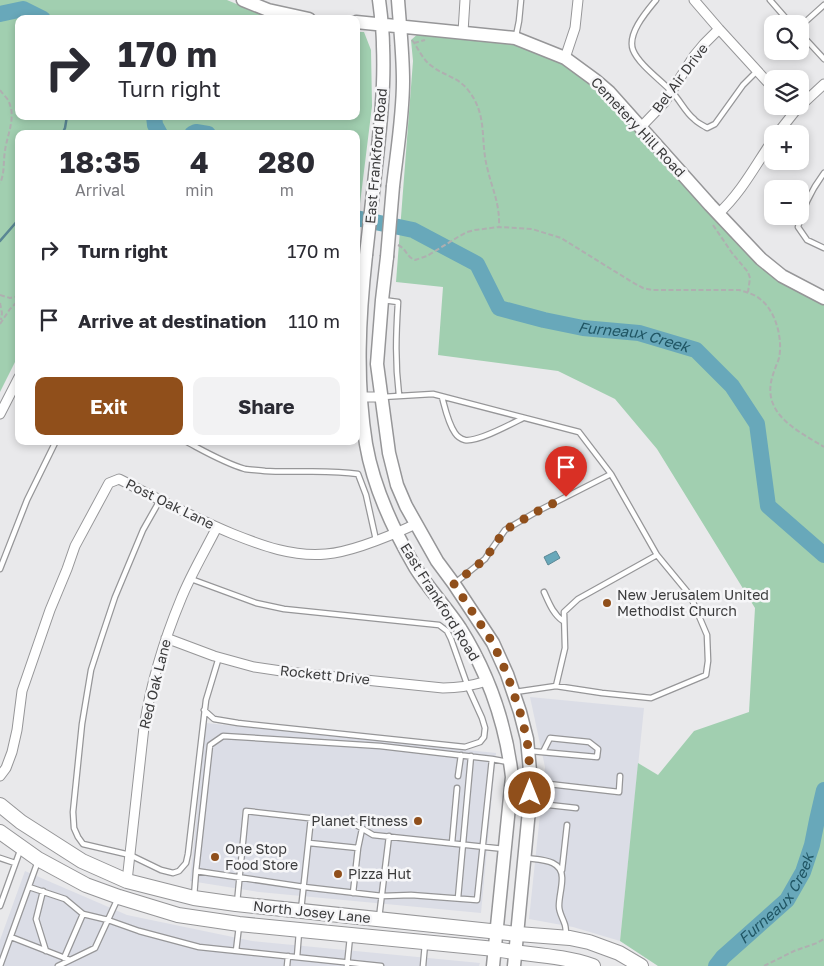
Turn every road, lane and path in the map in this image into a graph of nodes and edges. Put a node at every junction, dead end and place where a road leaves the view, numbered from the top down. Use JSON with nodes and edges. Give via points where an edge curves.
{"nodes":[{"id":1,"x":379,"y":0,"type":"edge"},
{"id":2,"x":398,"y":0,"type":"edge"},
{"id":3,"x":465,"y":0,"type":"edge"},
{"id":4,"x":521,"y":0,"type":"edge"},
{"id":5,"x":578,"y":0,"type":"edge"},
{"id":6,"x":656,"y":0,"type":"edge"},
{"id":7,"x":694,"y":0,"type":"edge"},
{"id":8,"x":770,"y":0,"type":"edge"},
{"id":9,"x":249,"y":1,"type":"edge"},
{"id":10,"x":824,"y":5,"type":"edge"},
{"id":11,"x":289,"y":15,"type":"edge"},
{"id":12,"x":783,"y":15,"type":"edge"},
{"id":13,"x":809,"y":18,"type":"edge"},
{"id":14,"x":360,"y":22,"type":"edge"},
{"id":15,"x":382,"y":24,"type":"junction"},
{"id":16,"x":400,"y":26,"type":"junction"},
{"id":17,"x":719,"y":29,"type":"junction"},
{"id":18,"x":463,"y":32,"type":"junction"},
{"id":19,"x":410,"y":38,"type":"dead end"},
{"id":20,"x":515,"y":38,"type":"junction"},
{"id":21,"x":425,"y":40,"type":"dead end"},
{"id":22,"x":809,"y":43,"type":"edge"},
{"id":23,"x":414,"y":44,"type":"junction"},
{"id":24,"x":565,"y":58,"type":"junction"},
{"id":25,"x":824,"y":60,"type":"edge"},
{"id":26,"x":757,"y":71,"type":"junction"},
{"id":27,"x":764,"y":78,"type":"edge"},
{"id":28,"x":824,"y":84,"type":"edge"},
{"id":29,"x":0,"y":90,"type":"edge"},
{"id":30,"x":672,"y":92,"type":"junction"},
{"id":31,"x":809,"y":96,"type":"edge"},
{"id":32,"x":641,"y":127,"type":"junction"},
{"id":33,"x":764,"y":153,"type":"edge"},
{"id":34,"x":824,"y":172,"type":"edge"},
{"id":35,"x":0,"y":183,"type":"edge"},
{"id":36,"x":715,"y":219,"type":"junction"},
{"id":37,"x":499,"y":227,"type":"junction"},
{"id":38,"x":824,"y":248,"type":"edge"},
{"id":39,"x":427,"y":256,"type":"dead end"},
{"id":40,"x":748,"y":292,"type":"junction"},
{"id":41,"x":0,"y":295,"type":"edge"},
{"id":42,"x":15,"y":297,"type":"edge"},
{"id":43,"x":824,"y":298,"type":"edge"},
{"id":44,"x":382,"y":300,"type":"junction"},
{"id":45,"x":0,"y":303,"type":"edge"},
{"id":46,"x":15,"y":304,"type":"edge"},
{"id":47,"x":1,"y":322,"type":"edge"},
{"id":48,"x":360,"y":327,"type":"edge"},
{"id":49,"x":15,"y":385,"type":"edge"},
{"id":50,"x":399,"y":395,"type":"junction"},
{"id":51,"x":442,"y":396,"type":"junction"},
{"id":52,"x":360,"y":397,"type":"edge"},
{"id":53,"x":381,"y":397,"type":"junction"},
{"id":54,"x":360,"y":404,"type":"edge"},
{"id":55,"x":0,"y":414,"type":"edge"},
{"id":56,"x":523,"y":418,"type":"junction"},
{"id":57,"x":54,"y":445,"type":"edge"},
{"id":58,"x":193,"y":445,"type":"edge"},
{"id":59,"x":824,"y":447,"type":"edge"},
{"id":60,"x":611,"y":474,"type":"junction"},
{"id":61,"x":160,"y":500,"type":"junction"},
{"id":62,"x":416,"y":524,"type":"junction"},
{"id":63,"x":217,"y":527,"type":"junction"},
{"id":64,"x":398,"y":533,"type":"junction"},
{"id":65,"x":376,"y":540,"type":"junction"},
{"id":66,"x":657,"y":555,"type":"junction"},
{"id":67,"x":0,"y":569,"type":"edge"},
{"id":68,"x":191,"y":579,"type":"junction"},
{"id":69,"x":454,"y":584,"type":"junction"},
{"id":70,"x":544,"y":592,"type":"dead end"},
{"id":71,"x":563,"y":621,"type":"junction"},
{"id":72,"x":166,"y":638,"type":"junction"},
{"id":73,"x":219,"y":657,"type":"junction"},
{"id":74,"x":487,"y":681,"type":"junction"},
{"id":75,"x":556,"y":686,"type":"junction"},
{"id":76,"x":468,"y":687,"type":"junction"},
{"id":77,"x":513,"y":692,"type":"junction"},
{"id":78,"x":204,"y":710,"type":"junction"},
{"id":79,"x":543,"y":752,"type":"junction"},
{"id":80,"x":461,"y":755,"type":"junction"},
{"id":81,"x":471,"y":756,"type":"junction"},
{"id":82,"x":529,"y":757,"type":"junction"},
{"id":83,"x":492,"y":759,"type":"junction"},
{"id":84,"x":510,"y":763,"type":"junction"},
{"id":85,"x":0,"y":775,"type":"edge"},
{"id":86,"x":458,"y":776,"type":"dead end"},
{"id":87,"x":620,"y":776,"type":"dead end"},
{"id":88,"x":530,"y":782,"type":"junction"},
{"id":89,"x":457,"y":788,"type":"dead end"},
{"id":90,"x":529,"y":802,"type":"junction"},
{"id":91,"x":0,"y":805,"type":"edge"},
{"id":92,"x":576,"y":808,"type":"dead end"},
{"id":93,"x":312,"y":818,"type":"junction"},
{"id":94,"x":567,"y":825,"type":"dead end"},
{"id":95,"x":362,"y":829,"type":"junction"},
{"id":96,"x":0,"y":832,"type":"edge"},
{"id":97,"x":388,"y":836,"type":"junction"},
{"id":98,"x":309,"y":843,"type":"junction"},
{"id":99,"x":452,"y":843,"type":"junction"},
{"id":100,"x":463,"y":844,"type":"junction"},
{"id":101,"x":483,"y":846,"type":"junction"},
{"id":102,"x":21,"y":848,"type":"junction"},
{"id":103,"x":358,"y":848,"type":"junction"},
{"id":104,"x":505,"y":849,"type":"junction"},
{"id":105,"x":130,"y":856,"type":"junction"},
{"id":106,"x":0,"y":858,"type":"edge"},
{"id":107,"x":524,"y":858,"type":"junction"},
{"id":108,"x":38,"y":859,"type":"junction"},
{"id":109,"x":15,"y":863,"type":"junction"},
{"id":110,"x":196,"y":872,"type":"junction"},
{"id":111,"x":562,"y":872,"type":"junction"},
{"id":112,"x":239,"y":878,"type":"junction"},
{"id":113,"x":127,"y":881,"type":"junction"},
{"id":114,"x":29,"y":887,"type":"junction"},
{"id":115,"x":304,"y":887,"type":"junction"},
{"id":116,"x":43,"y":891,"type":"junction"},
{"id":117,"x":353,"y":892,"type":"junction"},
{"id":118,"x":382,"y":896,"type":"junction"},
{"id":119,"x":119,"y":897,"type":"junction"},
{"id":120,"x":194,"y":898,"type":"junction"},
{"id":121,"x":458,"y":898,"type":"junction"},
{"id":122,"x":236,"y":904,"type":"junction"},
{"id":123,"x":0,"y":906,"type":"edge"},
{"id":124,"x":301,"y":911,"type":"junction"},
{"id":125,"x":83,"y":914,"type":"junction"},
{"id":126,"x":379,"y":919,"type":"junction"},
{"id":127,"x":108,"y":920,"type":"junction"},
{"id":128,"x":239,"y":924,"type":"junction"},
{"id":129,"x":300,"y":930,"type":"junction"},
{"id":130,"x":497,"y":931,"type":"junction"},
{"id":131,"x":518,"y":934,"type":"junction"},
{"id":132,"x":350,"y":936,"type":"junction"},
{"id":133,"x":10,"y":937,"type":"junction"},
{"id":134,"x":566,"y":938,"type":"junction"},
{"id":135,"x":824,"y":938,"type":"edge"},
{"id":136,"x":425,"y":943,"type":"junction"},
{"id":137,"x":495,"y":949,"type":"junction"},
{"id":138,"x":46,"y":951,"type":"junction"},
{"id":139,"x":236,"y":951,"type":"junction"},
{"id":140,"x":288,"y":956,"type":"junction"},
{"id":141,"x":297,"y":957,"type":"junction"},
{"id":142,"x":64,"y":958,"type":"junction"},
{"id":143,"x":559,"y":958,"type":"junction"},
{"id":144,"x":514,"y":959,"type":"edge"},
{"id":145,"x":70,"y":960,"type":"junction"},
{"id":146,"x":334,"y":964,"type":"edge"},
{"id":147,"x":347,"y":964,"type":"edge"},
{"id":148,"x":0,"y":966,"type":"edge"},
{"id":149,"x":58,"y":966,"type":"edge"},
{"id":150,"x":287,"y":966,"type":"edge"},
{"id":151,"x":381,"y":966,"type":"edge"},
{"id":152,"x":423,"y":966,"type":"edge"},
{"id":153,"x":493,"y":966,"type":"edge"},
{"id":154,"x":540,"y":966,"type":"edge"},
{"id":155,"x":592,"y":966,"type":"edge"},
{"id":156,"x":641,"y":966,"type":"edge"},
{"id":157,"x":764,"y":966,"type":"edge"}],
"edges":[{"from":1,"to":15,"type":"main road","name":"East Frankford Road"},
{"from":2,"to":16,"type":"main road","name":"East Frankford Road"},
{"from":3,"to":18,"type":"street"},
{"from":4,"to":20,"type":"lane"},
{"from":5,"to":24,"type":"street","via":[[575,28]]},
{"from":6,"to":30,"type":"lane","via":[[636,29],[632,39],[633,50],[641,63]]},
{"from":7,"to":17,"type":"street"},
{"from":8,"to":12,"type":"lane"},
{"from":9,"to":11,"type":"main road"},
{"from":10,"to":13,"type":"lane"},
{"from":14,"to":15,"type":"main road","name":"Cemetery Hill Road"},
{"from":15,"to":16,"type":"main road","name":"Cemetery Hill Road"},
{"from":15,"to":48,"type":"main road","name":"East Frankford Road","bridge":true,"via":[[381,121]]},
{"from":16,"to":18,"type":"main road","name":"Cemetery Hill Road"},
{"from":16,"to":44,"type":"main road","name":"East Frankford Road","bridge":true,"via":[[402,98]]},
{"from":17,"to":26,"type":"street"},
{"from":17,"to":30,"type":"street","name":"Bel Air Drive","via":[[694,56]]},
{"from":18,"to":20,"type":"main road","name":"Cemetery Hill Road"},
{"from":19,"to":23,"type":"path"},
{"from":20,"to":24,"type":"main road","name":"Cemetery Hill Road"},
{"from":21,"to":23,"type":"path"},
{"from":22,"to":25,"type":"lane"},
{"from":23,"to":37,"type":"path","via":[[426,62],[461,82],[475,100],[482,118],[485,156],[500,215]]},
{"from":24,"to":32,"type":"main road","name":"Cemetery Hill Road","via":[[602,86]]},
{"from":26,"to":27,"type":"street"},
{"from":26,"to":30,"type":"lane","via":[[743,84],[715,124],[707,128],[694,119]]},
{"from":28,"to":31,"type":"street"},
{"from":29,"to":35,"type":"path","via":[[8,100],[12,115]]},
{"from":30,"to":32,"type":"street","name":"Bel Air Drive"},
{"from":32,"to":36,"type":"main road","name":"Cemetery Hill Road"},
{"from":33,"to":36,"type":"street","via":[[730,204]]},
{"from":34,"to":38,"type":"lane","via":[[798,227],[807,240]]},
{"from":36,"to":40,"type":"path","via":[[732,253],[748,272]]},
{"from":36,"to":43,"type":"main road","name":"Cemetery Hill Road","via":[[782,276]]},
{"from":37,"to":39,"type":"path","via":[[467,232]]},
{"from":37,"to":40,"type":"path","via":[[532,229],[561,238],[643,288]]},
{"from":40,"to":59,"type":"path","via":[[760,298],[773,314],[778,332],[779,360],[770,383],[774,407],[790,425]]},
{"from":41,"to":42,"type":"path"},
{"from":44,"to":50,"type":"lane","via":[[398,302],[395,342]]},
{"from":44,"to":53,"type":"main road","name":"East Frankford Road","via":[[378,364]]},
{"from":45,"to":47,"type":"path"},
{"from":46,"to":47,"type":"path"},
{"from":49,"to":55,"type":"street"},
{"from":50,"to":51,"type":"lane"},
{"from":50,"to":53,"type":"lane"},
{"from":51,"to":56,"type":"lane"},
{"from":51,"to":56,"type":"lane","via":[[456,435],[464,440],[478,438]]},
{"from":52,"to":53,"type":"street"},
{"from":53,"to":62,"type":"main road","name":"East Frankford Road","via":[[397,484]]},
{"from":54,"to":64,"type":"main road","name":"East Frankford Road","via":[[374,476]]},
{"from":56,"to":60,"type":"lane","via":[[580,432]]},
{"from":57,"to":67,"type":"lane","via":[[26,500]]},
{"from":58,"to":65,"type":"lane","via":[[246,469],[358,474]]},
{"from":60,"to":66,"type":"lane"},
{"from":60,"to":69,"type":"lane","via":[[505,530],[485,559]]},
{"from":61,"to":63,"type":"street","name":"Post Oak Lane"},
{"from":61,"to":85,"type":"street","name":"Post Oak Lane","via":[[119,479],[109,483],[75,546],[50,610],[22,691],[12,752]]},
{"from":61,"to":105,"type":"lane","via":[[143,530],[115,598],[91,670],[73,812],[74,828],[83,844]]},
{"from":62,"to":64,"type":"street","name":"Post Oak Lane"},
{"from":62,"to":69,"type":"main road","name":"East Frankford Road"},
{"from":63,"to":65,"type":"street","name":"Post Oak Lane","via":[[285,552],[327,554]]},
{"from":63,"to":68,"type":"street","name":"Red Oak Lane"},
{"from":64,"to":65,"type":"street","name":"Post Oak Lane"},
{"from":64,"to":74,"type":"main road","name":"East Frankford Road","via":[[416,567],[472,648]]},
{"from":66,"to":71,"type":"lane","via":[[578,600],[564,612]]},
{"from":66,"to":75,"type":"lane","via":[[690,595],[708,635],[706,675],[651,698]]},
{"from":68,"to":72,"type":"street","name":"Red Oak Lane"},
{"from":68,"to":76,"type":"lane","via":[[256,603],[284,609],[439,625],[447,631]]},
{"from":69,"to":77,"type":"main road","name":"East Frankford Road","via":[[493,643]]},
{"from":70,"to":71,"type":"lane","via":[[555,614]]},
{"from":71,"to":75,"type":"lane","via":[[564,648]]},
{"from":72,"to":73,"type":"street","name":"Rockett Drive"},
{"from":72,"to":105,"type":"street","name":"Red Oak Lane","via":[[144,727]]},
{"from":73,"to":76,"type":"street","name":"Rockett Drive","via":[[288,672],[443,688]]},
{"from":73,"to":78,"type":"lane"},
{"from":74,"to":76,"type":"street","name":"Rockett Drive"},
{"from":74,"to":84,"type":"main road","name":"East Frankford Road"},
{"from":75,"to":77,"type":"lane"},
{"from":76,"to":78,"type":"lane","via":[[485,728],[480,742],[464,746],[238,723],[214,718]]},
{"from":77,"to":82,"type":"main road","name":"East Frankford Road"},
{"from":78,"to":105,"type":"lane","via":[[186,864],[173,873]]},
{"from":79,"to":79,"type":"lane","via":[[597,757],[598,749],[589,742],[550,738]]},
{"from":79,"to":82,"type":"lane"},
{"from":80,"to":81,"type":"lane"},
{"from":80,"to":86,"type":"lane"},
{"from":80,"to":110,"type":"lane","via":[[380,746],[223,736],[210,745]]},
{"from":81,"to":83,"type":"lane"},
{"from":81,"to":100,"type":"lane"},
{"from":82,"to":84,"type":"main road"},
{"from":82,"to":88,"type":"main road","name":"East Frankford Road"},
{"from":83,"to":84,"type":"lane"},
{"from":83,"to":101,"type":"lane"},
{"from":84,"to":104,"type":"main road","name":"East Frankford Road","via":[[512,777]]},
{"from":87,"to":88,"type":"lane","via":[[619,792]]},
{"from":88,"to":90,"type":"main road","name":"East Frankford Road"},
{"from":89,"to":99,"type":"lane"},
{"from":90,"to":92,"type":"lane"},
{"from":90,"to":107,"type":"main road","name":"East Frankford Road"},
{"from":91,"to":113,"type":"main road","name":"North Josey Lane","via":[[82,861]]},
{"from":93,"to":95,"type":"lane","via":[[353,823]]},
{"from":93,"to":98,"type":"lane"},
{"from":93,"to":112,"type":"lane","via":[[246,811]]},
{"from":94,"to":111,"type":"lane"},
{"from":95,"to":97,"type":"lane","via":[[373,835]]},
{"from":95,"to":103,"type":"lane"},
{"from":96,"to":102,"type":"main road","name":"North Josey Lane"},
{"from":97,"to":99,"type":"lane"},
{"from":97,"to":118,"type":"lane"},
{"from":98,"to":103,"type":"lane"},
{"from":98,"to":115,"type":"lane"},
{"from":99,"to":100,"type":"lane"},
{"from":100,"to":101,"type":"lane"},
{"from":100,"to":121,"type":"lane"},
{"from":101,"to":104,"type":"lane"},
{"from":101,"to":121,"type":"lane","via":[[477,900]]},
{"from":102,"to":108,"type":"main road","name":"North Josey Lane"},
{"from":102,"to":109,"type":"lane"},
{"from":103,"to":117,"type":"lane"},
{"from":104,"to":130,"type":"main road","name":"East Frankford Road"},
{"from":105,"to":113,"type":"street","name":"Red Oak Lane"},
{"from":106,"to":109,"type":"lane"},
{"from":107,"to":111,"type":"lane","via":[[552,862]]},
{"from":107,"to":131,"type":"main road","name":"East Frankford Road"},
{"from":108,"to":114,"type":"lane"},
{"from":108,"to":119,"type":"main road","name":"North Josey Lane","via":[[86,885]]},
{"from":109,"to":123,"type":"lane"},
{"from":110,"to":112,"type":"lane"},
{"from":110,"to":120,"type":"lane"},
{"from":111,"to":134,"type":"lane","via":[[558,904]]},
{"from":112,"to":115,"type":"lane"},
{"from":112,"to":122,"type":"lane"},
{"from":113,"to":120,"type":"main road","name":"North Josey Lane"},
{"from":114,"to":116,"type":"lane"},
{"from":114,"to":133,"type":"lane"},
{"from":115,"to":117,"type":"lane"},
{"from":115,"to":124,"type":"lane"},
{"from":116,"to":125,"type":"lane","via":[[65,898]]},
{"from":116,"to":138,"type":"lane","via":[[36,919]]},
{"from":117,"to":118,"type":"lane"},
{"from":118,"to":121,"type":"lane"},
{"from":118,"to":126,"type":"lane"},
{"from":119,"to":127,"type":"lane"},
{"from":119,"to":128,"type":"main road","name":"North Josey Lane","via":[[178,915]]},
{"from":120,"to":122,"type":"main road","name":"North Josey Lane"},
{"from":122,"to":124,"type":"main road","name":"North Josey Lane"},
{"from":122,"to":128,"type":"main road"},
{"from":124,"to":126,"type":"main road","name":"North Josey Lane"},
{"from":125,"to":127,"type":"lane"},
{"from":125,"to":142,"type":"lane"},
{"from":126,"to":130,"type":"main road","name":"North Josey Lane"},
{"from":127,"to":139,"type":"lane","via":[[199,947]]},
{"from":127,"to":145,"type":"lane","via":[[95,948]]},
{"from":128,"to":129,"type":"main road","name":"North Josey Lane"},
{"from":128,"to":139,"type":"lane"},
{"from":129,"to":132,"type":"main road","name":"North Josey Lane"},
{"from":129,"to":141,"type":"lane"},
{"from":130,"to":131,"type":"main road","name":"North Josey Lane"},
{"from":130,"to":137,"type":"main road","name":"East Frankford Road"},
{"from":131,"to":134,"type":"main road","name":"North Josey Lane"},
{"from":131,"to":144,"type":"main road","name":"East Frankford Road"},
{"from":132,"to":136,"type":"main road","name":"North Josey Lane"},
{"from":132,"to":147,"type":"lane"},
{"from":133,"to":138,"type":"lane"},
{"from":133,"to":148,"type":"lane"},
{"from":134,"to":156,"type":"main road","name":"North Josey Lane","via":[[620,953]]},
{"from":135,"to":157,"type":"path"},
{"from":136,"to":137,"type":"main road","name":"North Josey Lane"},
{"from":136,"to":152,"type":"lane"},
{"from":137,"to":144,"type":"main road","name":"North Josey Lane"},
{"from":137,"to":153,"type":"main road","name":"East Frankford Road"},
{"from":138,"to":142,"type":"lane"},
{"from":139,"to":140,"type":"lane"},
{"from":140,"to":141,"type":"lane"},
{"from":140,"to":150,"type":"lane"},
{"from":141,"to":146,"type":"lane"},
{"from":142,"to":145,"type":"lane"},
{"from":143,"to":144,"type":"main road","name":"North Josey Lane"},
{"from":143,"to":154,"type":"main road"},
{"from":143,"to":155,"type":"main road","name":"North Josey Lane"},
{"from":145,"to":149,"type":"lane"},
{"from":146,"to":147,"type":"lane"},
{"from":147,"to":151,"type":"lane"}]}
